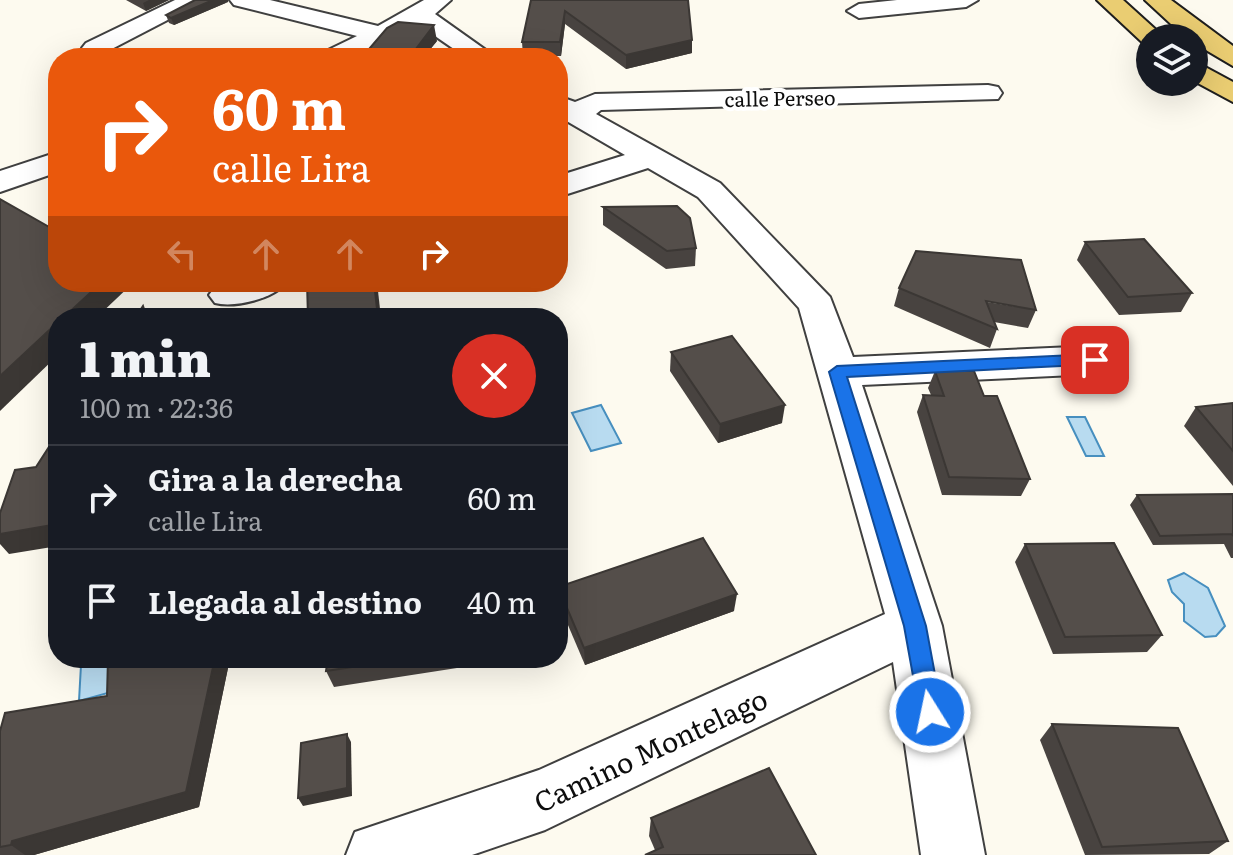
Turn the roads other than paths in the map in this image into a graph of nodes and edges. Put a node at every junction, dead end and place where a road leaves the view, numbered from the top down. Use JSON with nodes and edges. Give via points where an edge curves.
{"nodes":[{"id":1,"x":194,"y":0,"type":"edge"},
{"id":2,"x":242,"y":0,"type":"edge"},
{"id":3,"x":966,"y":0,"type":"edge"},
{"id":4,"x":1109,"y":0,"type":"edge"},
{"id":5,"x":1157,"y":0,"type":"edge"},
{"id":6,"x":430,"y":8,"type":"edge"},
{"id":7,"x":859,"y":11,"type":"dead end"},
{"id":8,"x":1136,"y":24,"type":"edge"},
{"id":9,"x":382,"y":35,"type":"junction"},
{"id":10,"x":95,"y":48,"type":"dead end"},
{"id":11,"x":354,"y":48,"type":"edge"},
{"id":12,"x":473,"y":48,"type":"edge"},
{"id":13,"x":1233,"y":58,"type":"edge"},
{"id":14,"x":1208,"y":78,"type":"edge"},
{"id":15,"x":988,"y":93,"type":"dead end"},
{"id":16,"x":1233,"y":94,"type":"edge"},
{"id":17,"x":568,"y":109,"type":"edge"},
{"id":18,"x":568,"y":110,"type":"edge"},
{"id":19,"x":650,"y":157,"type":"junction"},
{"id":20,"x":48,"y":165,"type":"edge"},
{"id":21,"x":0,"y":182,"type":"edge"},
{"id":22,"x":568,"y":184,"type":"edge"},
{"id":23,"x":237,"y":292,"type":"edge"},
{"id":24,"x":228,"y":295,"type":"dead end"},
{"id":25,"x":1095,"y":360,"type":"dead end"},
{"id":26,"x":837,"y":372,"type":"junction"},
{"id":27,"x":915,"y":626,"type":"junction"},
{"id":28,"x":378,"y":855,"type":"edge"},
{"id":29,"x":953,"y":855,"type":"edge"}],
"edges":[{"from":1,"to":10,"type":"street"},
{"from":2,"to":9,"type":"street"},
{"from":3,"to":7,"type":"street"},
{"from":4,"to":8,"type":"main road"},
{"from":5,"to":13,"type":"main road"},
{"from":6,"to":9,"type":"street"},
{"from":6,"to":12,"type":"street"},
{"from":9,"to":11,"type":"street"},
{"from":14,"to":16,"type":"main road"},
{"from":15,"to":17,"type":"street","name":"calle Perseo","via":[[595,102]]},
{"from":18,"to":19,"type":"street"},
{"from":19,"to":22,"type":"street"},
{"from":19,"to":26,"type":"street","via":[[709,190],[817,305]]},
{"from":20,"to":21,"type":"street"},
{"from":23,"to":24,"type":"street"},
{"from":25,"to":26,"type":"street"},
{"from":26,"to":27,"type":"street"},
{"from":27,"to":28,"type":"street","name":"Camino Montelago","via":[[545,799]]},
{"from":27,"to":29,"type":"street"}]}
